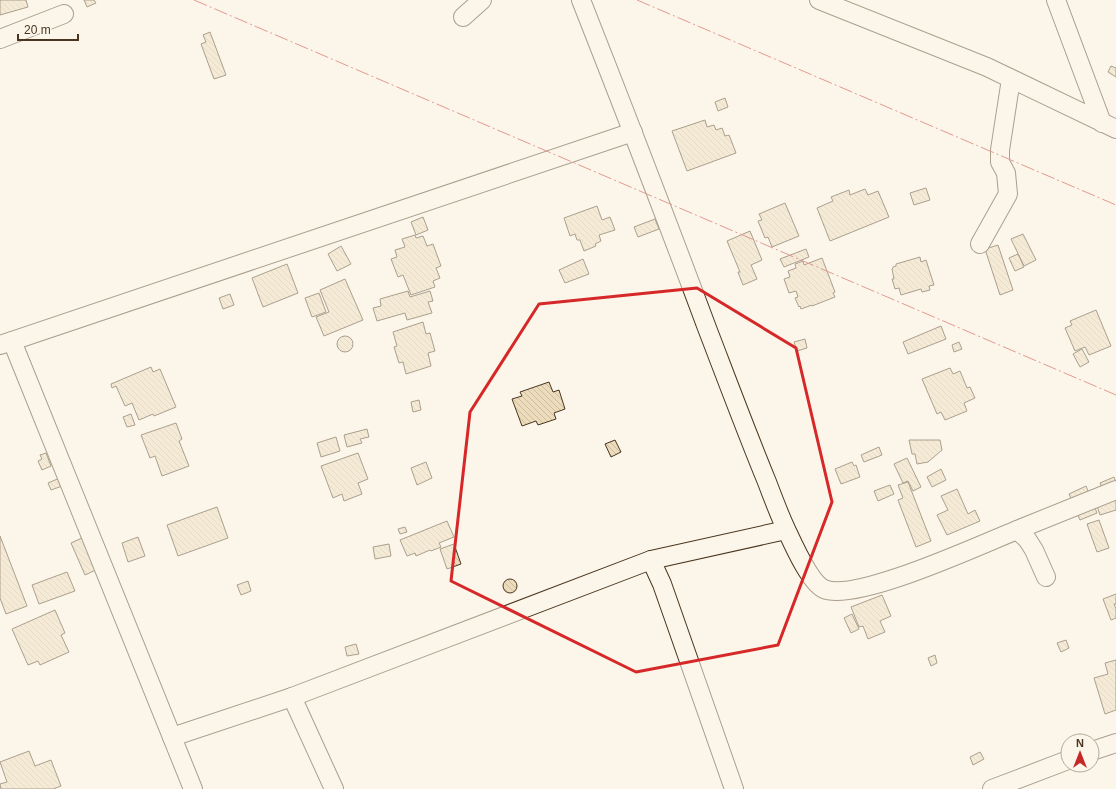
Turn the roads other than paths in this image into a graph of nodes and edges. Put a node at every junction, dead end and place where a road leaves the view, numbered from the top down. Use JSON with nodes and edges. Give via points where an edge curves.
{"nodes":[{"id":1,"x":482,"y":0,"type":"edge"},
{"id":2,"x":581,"y":0,"type":"edge"},
{"id":3,"x":819,"y":0,"type":"edge"},
{"id":4,"x":1056,"y":0,"type":"edge"},
{"id":5,"x":64,"y":14,"type":"dead end"},
{"id":6,"x":463,"y":17,"type":"dead end"},
{"id":7,"x":0,"y":39,"type":"edge"},
{"id":8,"x":1011,"y":79,"type":"junction"},
{"id":9,"x":1109,"y":126,"type":"edge"},
{"id":10,"x":633,"y":132,"type":"junction"},
{"id":11,"x":980,"y":244,"type":"dead end"},
{"id":12,"x":6,"y":343,"type":"edge"},
{"id":13,"x":1116,"y":490,"type":"edge"},
{"id":14,"x":786,"y":530,"type":"junction"},
{"id":15,"x":1017,"y":530,"type":"junction"},
{"id":16,"x":651,"y":560,"type":"junction"},
{"id":17,"x":1046,"y":577,"type":"dead end"},
{"id":18,"x":292,"y":697,"type":"junction"},
{"id":19,"x":172,"y":737,"type":"junction"},
{"id":20,"x":1116,"y":743,"type":"edge"},
{"id":21,"x":1100,"y":748,"type":"edge"},
{"id":22,"x":1060,"y":763,"type":"edge"},
{"id":23,"x":193,"y":789,"type":"edge"},
{"id":24,"x":334,"y":789,"type":"edge"},
{"id":25,"x":734,"y":789,"type":"edge"},
{"id":26,"x":992,"y":789,"type":"edge"}],
"edges":[{"from":1,"to":6,"type":"street"},
{"from":2,"to":10,"type":"street"},
{"from":3,"to":8,"type":"street"},
{"from":4,"to":9,"type":"street"},
{"from":5,"to":7,"type":"street"},
{"from":8,"to":9,"type":"street"},
{"from":8,"to":11,"type":"street","via":[[1000,150],[1000,162],[1006,173],[1008,194]]},
{"from":10,"to":12,"type":"street"},
{"from":10,"to":14,"type":"street"},
{"from":12,"to":19,"type":"street"},
{"from":13,"to":15,"type":"street"},
{"from":14,"to":15,"type":"street","via":[[812,579],[825,589],[838,591],[856,590],[889,580]]},
{"from":14,"to":16,"type":"street"},
{"from":15,"to":17,"type":"street","via":[[1034,550]]},
{"from":16,"to":18,"type":"street"},
{"from":16,"to":25,"type":"street","via":[[662,584]]},
{"from":18,"to":19,"type":"street"},
{"from":18,"to":24,"type":"street"},
{"from":19,"to":23,"type":"street"},
{"from":20,"to":21,"type":"street"},
{"from":22,"to":26,"type":"street"}]}
